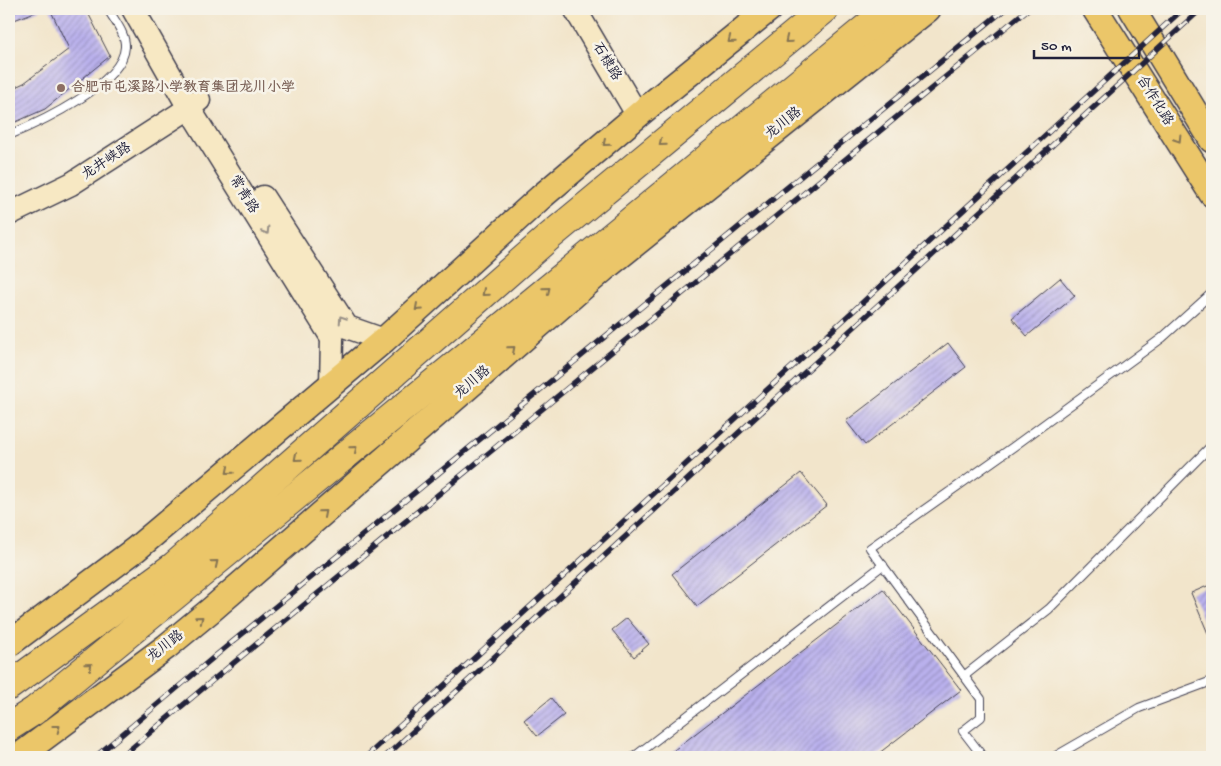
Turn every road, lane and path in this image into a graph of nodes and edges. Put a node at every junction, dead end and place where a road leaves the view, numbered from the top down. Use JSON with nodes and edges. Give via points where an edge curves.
{"nodes":[{"id":1,"x":108,"y":9,"type":"edge"},
{"id":2,"x":134,"y":9,"type":"edge"},
{"id":3,"x":150,"y":9,"type":"edge"},
{"id":4,"x":574,"y":9,"type":"edge"},
{"id":5,"x":585,"y":9,"type":"edge"},
{"id":6,"x":769,"y":9,"type":"edge"},
{"id":7,"x":825,"y":9,"type":"edge"},
{"id":8,"x":889,"y":9,"type":"edge"},
{"id":9,"x":928,"y":9,"type":"edge"},
{"id":10,"x":1095,"y":9,"type":"edge"},
{"id":11,"x":1132,"y":9,"type":"edge"},
{"id":12,"x":191,"y":98,"type":"junction"},
{"id":13,"x":641,"y":113,"type":"junction"},
{"id":14,"x":9,"y":136,"type":"edge"},
{"id":15,"x":1212,"y":140,"type":"edge"},
{"id":16,"x":1212,"y":194,"type":"edge"},
{"id":17,"x":9,"y":203,"type":"edge"},
{"id":18,"x":9,"y":214,"type":"edge"},
{"id":19,"x":1212,"y":294,"type":"edge"},
{"id":20,"x":384,"y":340,"type":"junction"},
{"id":21,"x":331,"y":385,"type":"junction"},
{"id":22,"x":1212,"y":444,"type":"edge"},
{"id":23,"x":883,"y":565,"type":"junction"},
{"id":24,"x":9,"y":644,"type":"edge"},
{"id":25,"x":964,"y":676,"type":"junction"},
{"id":26,"x":1212,"y":681,"type":"edge"},
{"id":27,"x":9,"y":686,"type":"edge"},
{"id":28,"x":9,"y":728,"type":"edge"},
{"id":29,"x":18,"y":757,"type":"edge"},
{"id":30,"x":634,"y":757,"type":"edge"},
{"id":31,"x":983,"y":757,"type":"edge"},
{"id":32,"x":1054,"y":757,"type":"edge"}],
"edges":[{"from":1,"to":14,"type":"lane","via":[[125,42],[124,56],[117,67],[64,110]]},
{"from":2,"to":12,"type":"street","name":"常青路"},
{"from":3,"to":12,"type":"street","name":"常青路"},
{"from":4,"to":13,"type":"street","name":"石棣路"},
{"from":5,"to":13,"type":"street","name":"石棣路"},
{"from":6,"to":13,"type":"main road","one_way":true},
{"from":7,"to":27,"type":"highway","one_way":true,"via":[[549,236],[174,566]]},
{"from":28,"to":8,"type":"highway","name":"龙川路","one_way":true,"via":[[50,698]]},
{"from":29,"to":9,"type":"main road","name":"龙川路","one_way":true,"via":[[212,610],[606,268]]},
{"from":10,"to":16,"type":"main road","name":"合作化路","one_way":true},
{"from":11,"to":15,"type":"main road","name":"合作化路"},
{"from":12,"to":17,"type":"street","name":"龙井峡路","via":[[66,175]]},
{"from":12,"to":18,"type":"street","name":"龙井峡路","via":[[71,184]]},
{"from":20,"to":12,"type":"street","name":"常青路","one_way":true,"via":[[347,328]]},
{"from":12,"to":21,"type":"street","name":"常青路","one_way":true,"via":[[332,338]]},
{"from":13,"to":20,"type":"main road","one_way":true,"via":[[541,197]]},
{"from":19,"to":23,"type":"lane","via":[[1162,338],[870,548]]},
{"from":20,"to":21,"type":"main road"},
{"from":21,"to":24,"type":"main road","one_way":true,"via":[[136,549]]},
{"from":22,"to":25,"type":"lane","via":[[1049,609]]},
{"from":23,"to":25,"type":"lane"},
{"from":23,"to":30,"type":"lane"},
{"from":25,"to":31,"type":"lane","via":[[981,699],[981,717],[964,730]]},
{"from":26,"to":32,"type":"lane","via":[[1139,708]]}]}
